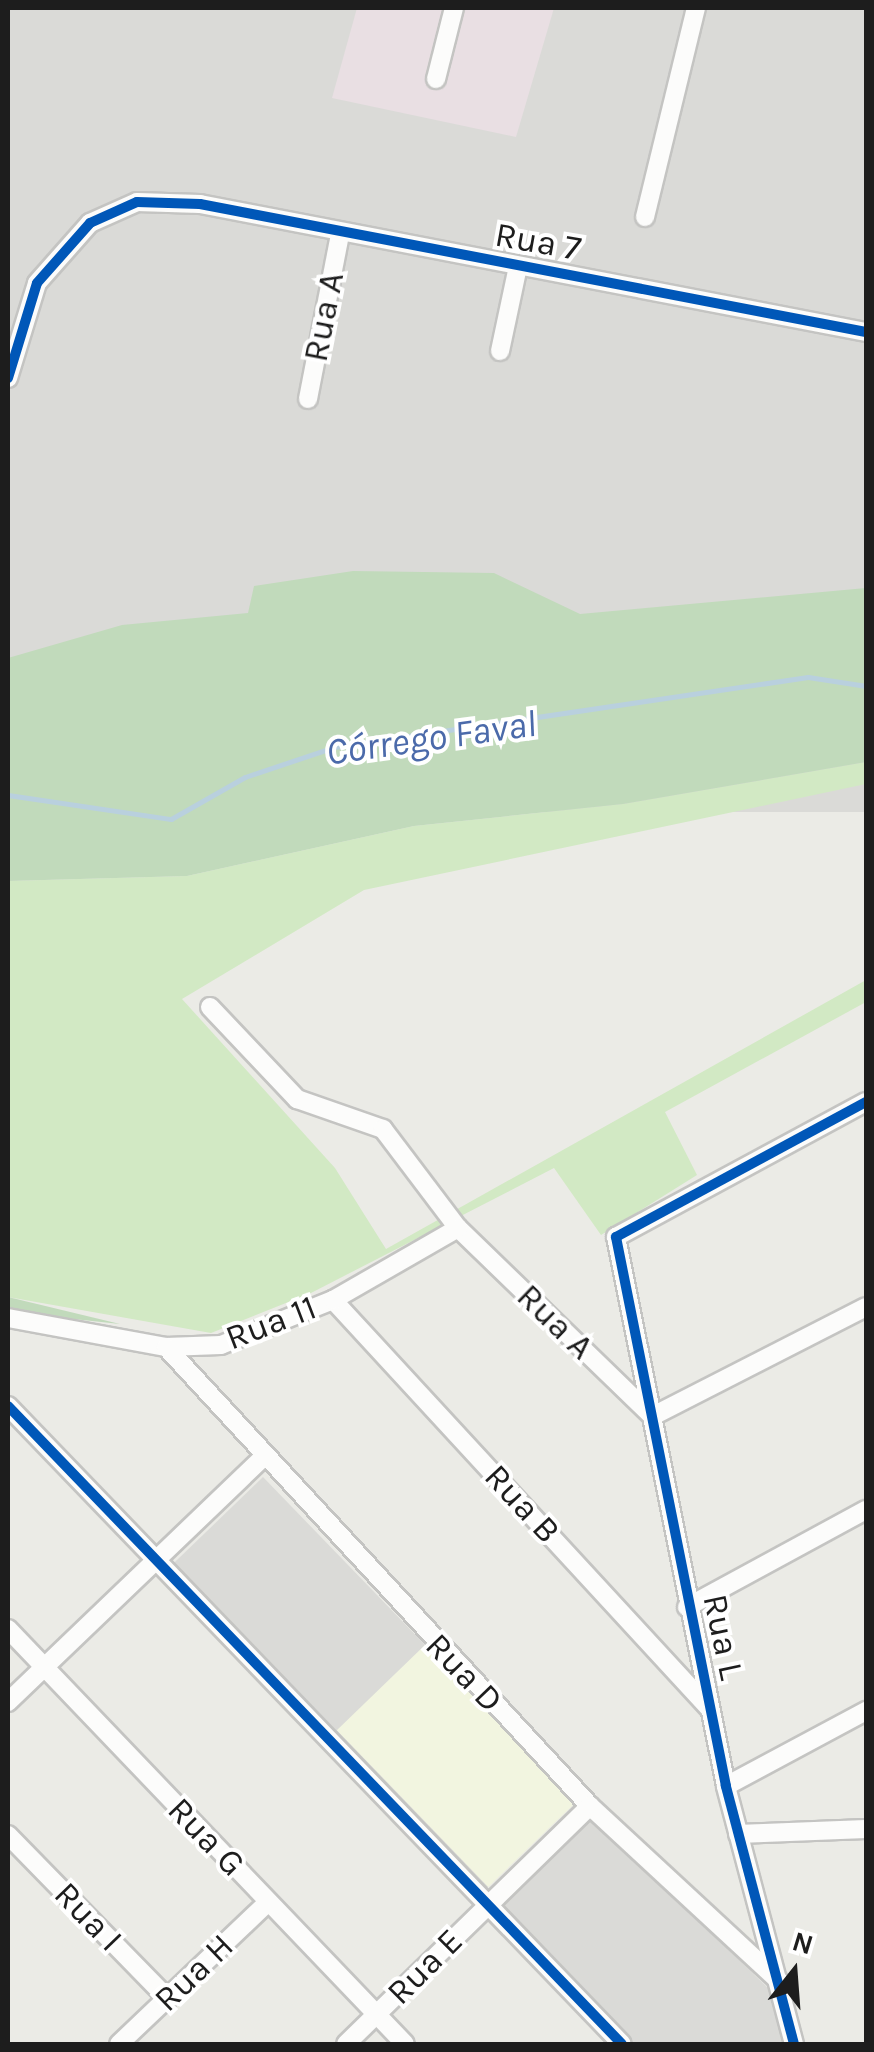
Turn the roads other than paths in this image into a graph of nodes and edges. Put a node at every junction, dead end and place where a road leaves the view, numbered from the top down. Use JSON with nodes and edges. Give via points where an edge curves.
{"nodes":[{"id":1,"x":454,"y":8,"type":"edge"},
{"id":2,"x":696,"y":8,"type":"edge"},
{"id":3,"x":436,"y":80,"type":"dead end"},
{"id":4,"x":645,"y":217,"type":"dead end"},
{"id":5,"x":340,"y":236,"type":"junction"},
{"id":6,"x":518,"y":266,"type":"junction"},
{"id":7,"x":866,"y":332,"type":"edge"},
{"id":8,"x":500,"y":351,"type":"dead end"},
{"id":9,"x":8,"y":378,"type":"edge"},
{"id":10,"x":308,"y":399,"type":"dead end"},
{"id":11,"x":210,"y":1007,"type":"dead end"},
{"id":12,"x":866,"y":1102,"type":"edge"},
{"id":13,"x":458,"y":1228,"type":"junction"},
{"id":14,"x":333,"y":1300,"type":"junction"},
{"id":15,"x":866,"y":1307,"type":"edge"},
{"id":16,"x":8,"y":1318,"type":"edge"},
{"id":17,"x":166,"y":1347,"type":"junction"},
{"id":18,"x":8,"y":1406,"type":"edge"},
{"id":19,"x":653,"y":1416,"type":"junction"},
{"id":20,"x":261,"y":1459,"type":"junction"},
{"id":21,"x":866,"y":1510,"type":"edge"},
{"id":22,"x":152,"y":1563,"type":"junction"},
{"id":23,"x":688,"y":1607,"type":"junction"},
{"id":24,"x":8,"y":1629,"type":"edge"},
{"id":25,"x":44,"y":1667,"type":"junction"},
{"id":26,"x":8,"y":1702,"type":"edge"},
{"id":27,"x":710,"y":1709,"type":"junction"},
{"id":28,"x":866,"y":1711,"type":"edge"},
{"id":29,"x":726,"y":1786,"type":"junction"},
{"id":30,"x":590,"y":1806,"type":"junction"},
{"id":31,"x":866,"y":1829,"type":"edge"},
{"id":32,"x":738,"y":1834,"type":"junction"},
{"id":33,"x":8,"y":1835,"type":"edge"},
{"id":34,"x":268,"y":1902,"type":"junction"},
{"id":35,"x":485,"y":1909,"type":"junction"},
{"id":36,"x":780,"y":1982,"type":"junction"},
{"id":37,"x":168,"y":1998,"type":"junction"},
{"id":38,"x":377,"y":2015,"type":"junction"},
{"id":39,"x":119,"y":2044,"type":"edge"},
{"id":40,"x":346,"y":2044,"type":"edge"},
{"id":41,"x":404,"y":2044,"type":"edge"},
{"id":42,"x":622,"y":2044,"type":"edge"},
{"id":43,"x":794,"y":2044,"type":"edge"}],
"edges":[{"from":1,"to":3,"type":"street"},
{"from":2,"to":4,"type":"street"},
{"from":5,"to":6,"type":"street","name":"Rua 7"},
{"from":5,"to":9,"type":"street","name":"Rua 7","via":[[200,204],[137,202],[90,223],[37,283]]},
{"from":5,"to":10,"type":"street","name":"Rua A"},
{"from":6,"to":7,"type":"street","name":"Rua 7"},
{"from":6,"to":8,"type":"street"},
{"from":11,"to":13,"type":"street","name":"Rua A","via":[[296,1099],[384,1129]]},
{"from":12,"to":19,"type":"street","name":"Rua L","via":[[616,1237]]},
{"from":13,"to":14,"type":"street","name":"Rua 11"},
{"from":13,"to":19,"type":"street","name":"Rua A"},
{"from":14,"to":17,"type":"street","name":"Rua 11","via":[[221,1345]]},
{"from":14,"to":27,"type":"street","name":"Rua B"},
{"from":15,"to":19,"type":"street"},
{"from":16,"to":17,"type":"street","name":"Rua 11"},
{"from":17,"to":20,"type":"street","name":"Rua D"},
{"from":18,"to":22,"type":"street"},
{"from":19,"to":23,"type":"street","name":"Rua L"},
{"from":20,"to":22,"type":"street"},
{"from":20,"to":30,"type":"street","name":"Rua D"},
{"from":21,"to":23,"type":"street"},
{"from":22,"to":25,"type":"street"},
{"from":22,"to":35,"type":"street"},
{"from":23,"to":27,"type":"street","name":"Rua L"},
{"from":24,"to":25,"type":"street","name":"Rua G"},
{"from":25,"to":26,"type":"street"},
{"from":25,"to":34,"type":"street","name":"Rua G"},
{"from":27,"to":29,"type":"street","name":"Rua L"},
{"from":28,"to":29,"type":"street"},
{"from":29,"to":32,"type":"street","name":"Rua L"},
{"from":30,"to":35,"type":"street","name":"Rua E"},
{"from":30,"to":36,"type":"street","name":"Rua D"},
{"from":31,"to":32,"type":"street"},
{"from":32,"to":36,"type":"street","name":"Rua L"},
{"from":33,"to":37,"type":"street","name":"Rua I"},
{"from":34,"to":37,"type":"street","name":"Rua H"},
{"from":34,"to":38,"type":"street","name":"Rua G"},
{"from":35,"to":38,"type":"street","name":"Rua E"},
{"from":35,"to":42,"type":"street"},
{"from":36,"to":43,"type":"street","name":"Rua L"},
{"from":37,"to":39,"type":"street","name":"Rua H"},
{"from":38,"to":40,"type":"street","name":"Rua E"},
{"from":38,"to":41,"type":"street","name":"Rua G"}]}
